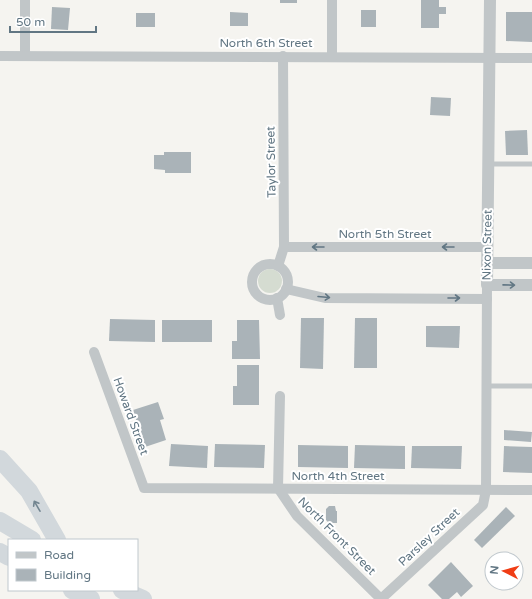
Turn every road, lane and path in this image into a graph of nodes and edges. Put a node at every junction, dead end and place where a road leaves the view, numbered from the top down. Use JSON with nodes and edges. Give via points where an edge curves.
{"nodes":[{"id":1,"x":25,"y":0,"type":"edge"},
{"id":2,"x":332,"y":0,"type":"edge"},
{"id":3,"x":490,"y":0,"type":"edge"},
{"id":4,"x":0,"y":56,"type":"edge"},
{"id":5,"x":25,"y":56,"type":"junction"},
{"id":6,"x":283,"y":56,"type":"junction"},
{"id":7,"x":332,"y":57,"type":"junction"},
{"id":8,"x":489,"y":58,"type":"junction"},
{"id":9,"x":532,"y":58,"type":"edge"},
{"id":10,"x":488,"y":164,"type":"junction"},
{"id":11,"x":532,"y":164,"type":"edge"},
{"id":12,"x":284,"y":247,"type":"junction"},
{"id":13,"x":487,"y":247,"type":"junction"},
{"id":14,"x":487,"y":263,"type":"junction"},
{"id":15,"x":532,"y":263,"type":"edge"},
{"id":16,"x":278,"y":266,"type":"junction"},
{"id":17,"x":486,"y":284,"type":"junction"},
{"id":18,"x":532,"y":285,"type":"edge"},
{"id":19,"x":286,"y":289,"type":"junction"},
{"id":20,"x":277,"y":298,"type":"junction"},
{"id":21,"x":487,"y":298,"type":"junction"},
{"id":22,"x":280,"y":315,"type":"dead end"},
{"id":23,"x":94,"y":352,"type":"dead end"},
{"id":24,"x":486,"y":386,"type":"junction"},
{"id":25,"x":532,"y":386,"type":"edge"},
{"id":26,"x":280,"y":396,"type":"dead end"},
{"id":27,"x":0,"y":459,"type":"edge"},
{"id":28,"x":144,"y":488,"type":"joint"},
{"id":29,"x":278,"y":488,"type":"junction"},
{"id":30,"x":486,"y":490,"type":"junction"},
{"id":31,"x":532,"y":490,"type":"edge"},
{"id":32,"x":6,"y":525,"type":"edge"},
{"id":33,"x":30,"y":539,"type":"edge"},
{"id":34,"x":56,"y":539,"type":"edge"},
{"id":35,"x":74,"y":591,"type":"edge"},
{"id":36,"x":124,"y":591,"type":"edge"},
{"id":37,"x":90,"y":599,"type":"edge"},
{"id":38,"x":142,"y":599,"type":"edge"},
{"id":39,"x":381,"y":599,"type":"edge"}],
"edges":[{"from":1,"to":5,"type":"street"},
{"from":2,"to":7,"type":"street"},
{"from":3,"to":8,"type":"street","name":"Nixon Street"},
{"from":4,"to":5,"type":"street","name":"North 6th Street"},
{"from":5,"to":6,"type":"street","name":"North 6th Street"},
{"from":6,"to":7,"type":"street","name":"North 6th Street"},
{"from":6,"to":12,"type":"street","name":"Taylor Street"},
{"from":7,"to":8,"type":"street","name":"North 6th Street"},
{"from":8,"to":9,"type":"street","name":"North 6th Street"},
{"from":8,"to":10,"type":"street","name":"Nixon Street"},
{"from":10,"to":11,"type":"lane"},
{"from":10,"to":13,"type":"street","name":"Nixon Street"},
{"from":13,"to":12,"type":"street","name":"North 5th Street","one_way":true},
{"from":12,"to":16,"type":"street","name":"Taylor Street"},
{"from":13,"to":14,"type":"street","name":"Nixon Street"},
{"from":14,"to":15,"type":"street"},
{"from":14,"to":17,"type":"street","name":"Nixon Street"},
{"from":16,"to":19,"type":"street","via":[[287,276]]},
{"from":16,"to":20,"type":"street","via":[[261,266],[255,272],[252,281],[254,290],[260,296],[268,300]]},
{"from":17,"to":18,"type":"street","one_way":true},
{"from":17,"to":21,"type":"street","name":"Nixon Street"},
{"from":19,"to":20,"type":"street"},
{"from":19,"to":21,"type":"street","one_way":true,"via":[[314,296],[337,298]]},
{"from":20,"to":22,"type":"street"},
{"from":21,"to":24,"type":"street","name":"Nixon Street"},
{"from":23,"to":28,"type":"street","name":"Howard Street"},
{"from":24,"to":25,"type":"lane"},
{"from":24,"to":30,"type":"street","name":"Nixon Street"},
{"from":26,"to":29,"type":"street"},
{"from":34,"to":27,"type":"highway","one_way":true,"via":[[28,491]]},
{"from":28,"to":29,"type":"street","name":"North 4th Street"},
{"from":29,"to":30,"type":"street","name":"North 4th Street"},
{"from":29,"to":39,"type":"street","name":"North Front Street","via":[[297,516]]},
{"from":30,"to":31,"type":"street","name":"North 4th Street"},
{"from":30,"to":39,"type":"street","name":"Parsley Street","via":[[483,505]]},
{"from":32,"to":33,"type":"highway"},
{"from":35,"to":37,"type":"highway"},
{"from":36,"to":38,"type":"highway"}]}
